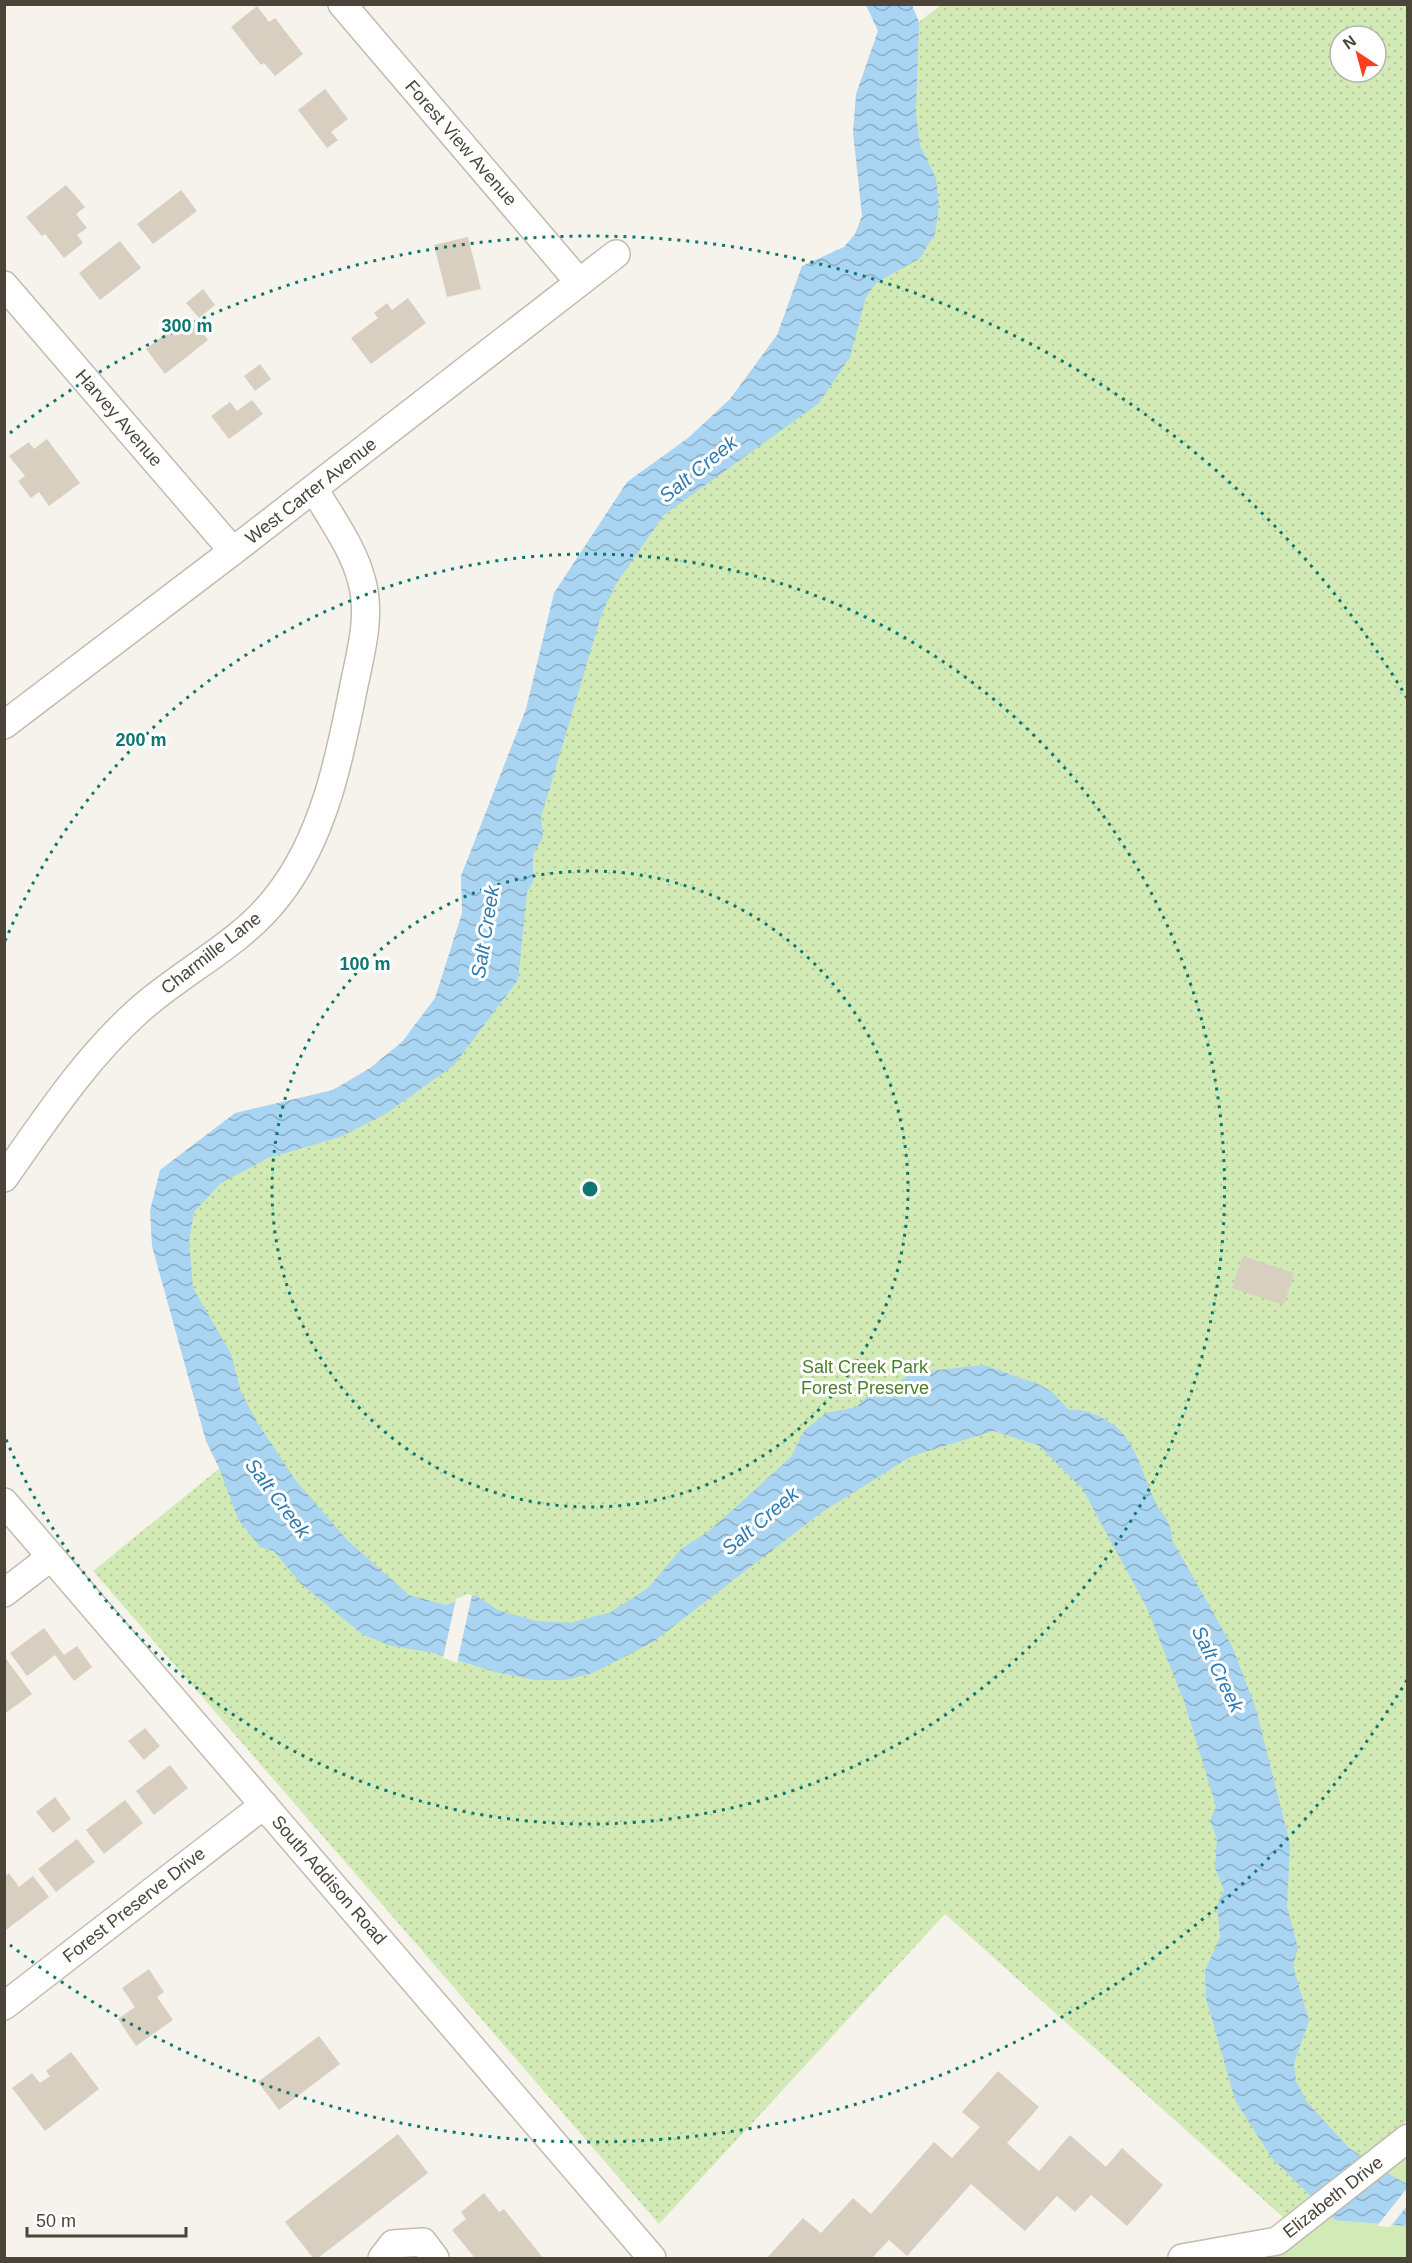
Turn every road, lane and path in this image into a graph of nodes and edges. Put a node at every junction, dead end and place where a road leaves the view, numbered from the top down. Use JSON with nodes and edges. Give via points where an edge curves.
{"nodes":[{"id":1,"x":342,"y":4,"type":"edge"},
{"id":2,"x":616,"y":254,"type":"dead end"},
{"id":3,"x":579,"y":282,"type":"junction"},
{"id":4,"x":4,"y":285,"type":"edge"},
{"id":5,"x":314,"y":489,"type":"junction"},
{"id":6,"x":233,"y":551,"type":"junction"},
{"id":7,"x":4,"y":725,"type":"edge"},
{"id":8,"x":4,"y":1178,"type":"edge"},
{"id":9,"x":4,"y":1502,"type":"edge"},
{"id":10,"x":51,"y":1557,"type":"junction"},
{"id":11,"x":4,"y":1593,"type":"edge"},
{"id":12,"x":264,"y":1804,"type":"junction"},
{"id":13,"x":4,"y":2006,"type":"edge"},
{"id":14,"x":1403,"y":2141,"type":"edge"},
{"id":15,"x":382,"y":2259,"type":"edge"},
{"id":16,"x":435,"y":2259,"type":"edge"},
{"id":17,"x":652,"y":2259,"type":"edge"},
{"id":18,"x":1182,"y":2259,"type":"edge"}],
"edges":[{"from":1,"to":3,"type":"street","name":"Forest View Avenue"},
{"from":2,"to":3,"type":"street","name":"West Carter Avenue"},
{"from":3,"to":5,"type":"street","name":"West Carter Avenue"},
{"from":4,"to":6,"type":"street","name":"Harvey Avenue"},
{"from":5,"to":6,"type":"street","name":"West Carter Avenue"},
{"from":5,"to":8,"type":"street","name":"Charmille Lane","via":[[354,559],[363,583],[365,607],[364,638],[346,726],[310,842],[295,872],[260,917],[168,986],[109,1039],[64,1093]]},
{"from":6,"to":7,"type":"street","name":"West Carter Avenue"},
{"from":9,"to":10,"type":"street","name":"South Addison Road"},
{"from":10,"to":11,"type":"street"},
{"from":10,"to":12,"type":"street","name":"South Addison Road"},
{"from":12,"to":13,"type":"street","name":"Forest Preserve Drive"},
{"from":12,"to":17,"type":"street","name":"South Addison Road"},
{"from":14,"to":18,"type":"street","name":"Elizabeth Drive","via":[[1277,2241]]},
{"from":15,"to":16,"type":"street","via":[[393,2244],[423,2242]]}]}
